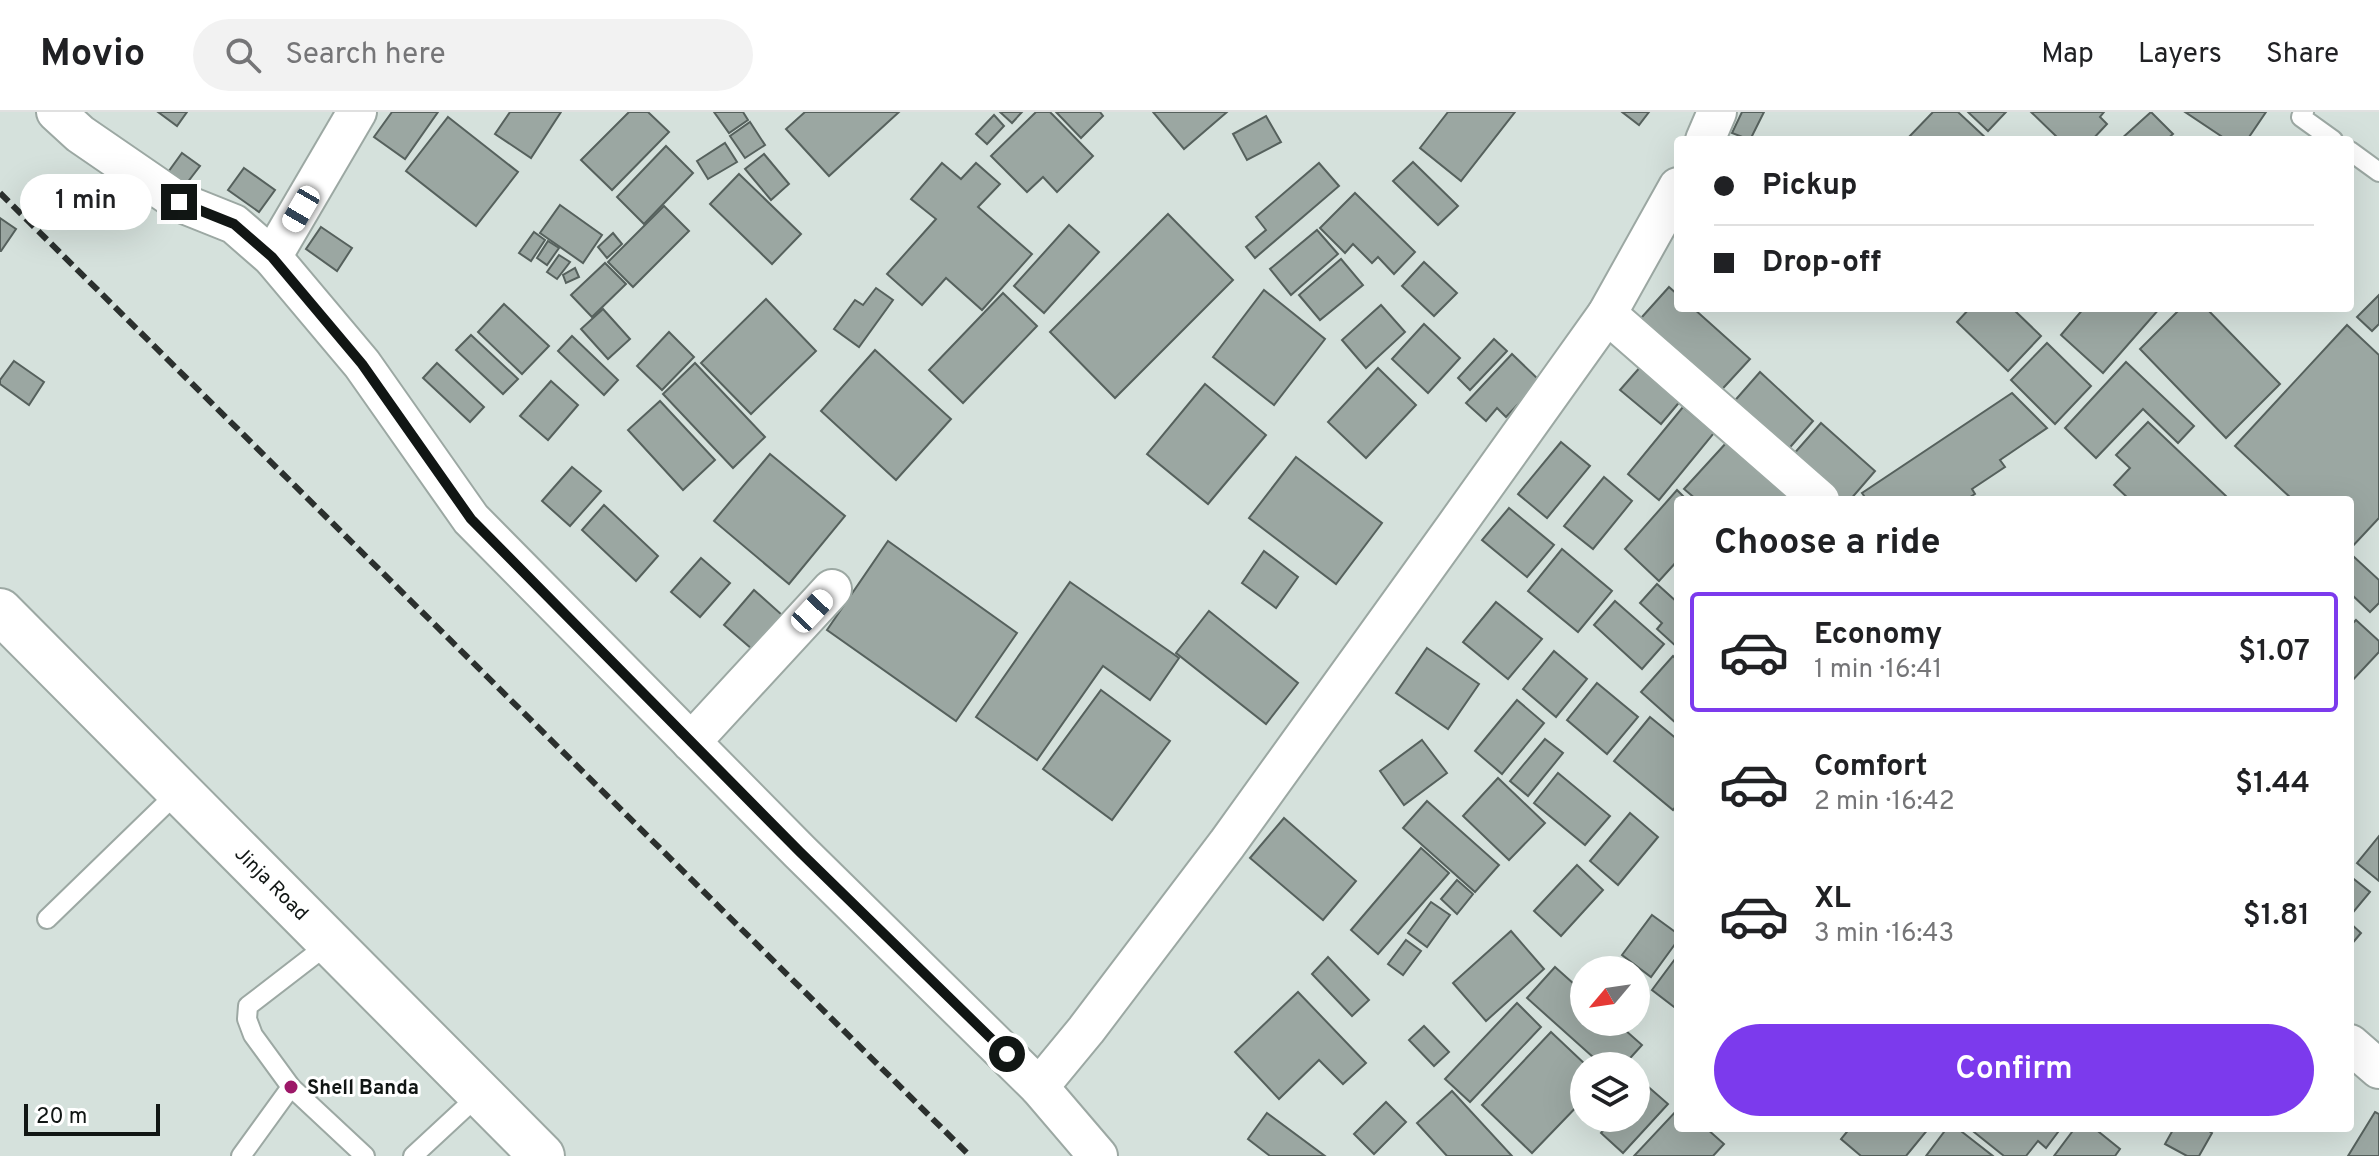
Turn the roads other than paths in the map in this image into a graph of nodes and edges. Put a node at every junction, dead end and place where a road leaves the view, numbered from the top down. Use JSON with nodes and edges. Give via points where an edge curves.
{"nodes":[{"id":1,"x":56,"y":112,"type":"edge"},
{"id":2,"x":357,"y":112,"type":"edge"},
{"id":3,"x":1717,"y":112,"type":"edge"},
{"id":4,"x":2304,"y":112,"type":"edge"},
{"id":5,"x":1707,"y":136,"type":"edge"},
{"id":6,"x":2327,"y":136,"type":"edge"},
{"id":7,"x":2354,"y":154,"type":"edge"},
{"id":8,"x":2379,"y":172,"type":"edge"},
{"id":9,"x":1674,"y":194,"type":"edge"},
{"id":10,"x":272,"y":257,"type":"junction"},
{"id":11,"x":1607,"y":314,"type":"junction"},
{"id":12,"x":1815,"y":496,"type":"edge"},
{"id":13,"x":832,"y":589,"type":"dead end"},
{"id":14,"x":0,"y":611,"type":"edge"},
{"id":15,"x":691,"y":742,"type":"junction"},
{"id":16,"x":179,"y":791,"type":"junction"},
{"id":17,"x":47,"y":919,"type":"dead end"},
{"id":18,"x":331,"y":942,"type":"junction"},
{"id":19,"x":2354,"y":1047,"type":"edge"},
{"id":20,"x":2379,"y":1069,"type":"edge"},
{"id":21,"x":291,"y":1087,"type":"junction"},
{"id":22,"x":1039,"y":1087,"type":"junction"},
{"id":23,"x":481,"y":1093,"type":"junction"},
{"id":24,"x":241,"y":1156,"type":"edge"},
{"id":25,"x":365,"y":1156,"type":"edge"},
{"id":26,"x":413,"y":1156,"type":"edge"},
{"id":27,"x":542,"y":1156,"type":"edge"},
{"id":28,"x":1098,"y":1156,"type":"edge"}],
"edges":[{"from":1,"to":10,"type":"street","via":[[179,202],[234,224]]},
{"from":2,"to":10,"type":"street"},
{"from":3,"to":5,"type":"street"},
{"from":4,"to":6,"type":"lane","via":[[2301,117]]},
{"from":7,"to":8,"type":"lane"},
{"from":9,"to":11,"type":"street"},
{"from":10,"to":15,"type":"street","via":[[362,364],[471,519]]},
{"from":11,"to":12,"type":"street"},
{"from":11,"to":22,"type":"street","via":[[1227,844]]},
{"from":13,"to":15,"type":"street"},
{"from":14,"to":16,"type":"highway","name":"Jinja Road"},
{"from":15,"to":22,"type":"street"},
{"from":16,"to":17,"type":"lane"},
{"from":16,"to":18,"type":"highway","name":"Jinja Road"},
{"from":18,"to":21,"type":"lane","via":[[248,1006],[253,1035]]},
{"from":18,"to":23,"type":"highway","name":"Jinja Road"},
{"from":19,"to":20,"type":"street"},
{"from":21,"to":24,"type":"lane"},
{"from":21,"to":25,"type":"lane"},
{"from":22,"to":28,"type":"street"},
{"from":23,"to":26,"type":"lane"},
{"from":23,"to":27,"type":"highway","name":"Jinja Road"}]}
